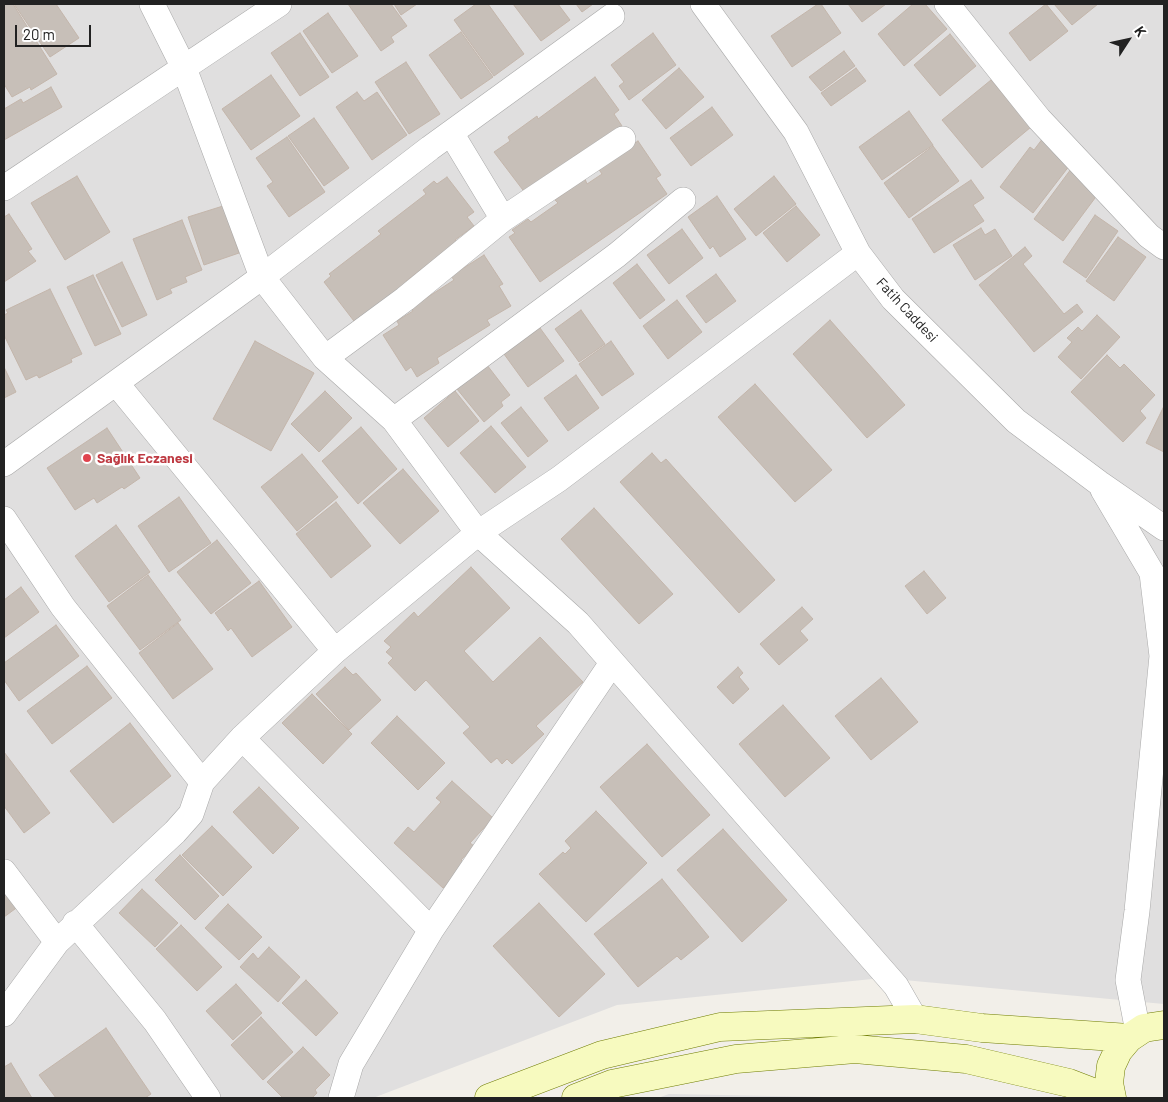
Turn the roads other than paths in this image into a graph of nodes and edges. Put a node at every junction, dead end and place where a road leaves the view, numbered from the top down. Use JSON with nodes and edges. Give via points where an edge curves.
{"nodes":[{"id":1,"x":152,"y":4,"type":"edge"},
{"id":2,"x":278,"y":4,"type":"edge"},
{"id":3,"x":947,"y":4,"type":"edge"},
{"id":4,"x":715,"y":8,"type":"edge"},
{"id":5,"x":612,"y":16,"type":"dead end"},
{"id":6,"x":184,"y":68,"type":"junction"},
{"id":7,"x":451,"y":132,"type":"junction"},
{"id":8,"x":623,"y":139,"type":"dead end"},
{"id":9,"x":4,"y":188,"type":"edge"},
{"id":10,"x":684,"y":200,"type":"dead end"},
{"id":11,"x":503,"y":219,"type":"junction"},
{"id":12,"x":1164,"y":247,"type":"edge"},
{"id":13,"x":858,"y":253,"type":"junction"},
{"id":14,"x":262,"y":278,"type":"junction"},
{"id":15,"x":325,"y":358,"type":"junction"},
{"id":16,"x":116,"y":383,"type":"junction"},
{"id":17,"x":394,"y":420,"type":"junction"},
{"id":18,"x":4,"y":464,"type":"edge"},
{"id":19,"x":1099,"y":484,"type":"junction"},
{"id":20,"x":4,"y":519,"type":"edge"},
{"id":21,"x":1164,"y":528,"type":"edge"},
{"id":22,"x":478,"y":533,"type":"junction"},
{"id":23,"x":1163,"y":647,"type":"edge"},
{"id":24,"x":334,"y":651,"type":"junction"},
{"id":25,"x":612,"y":662,"type":"junction"},
{"id":26,"x":242,"y":738,"type":"junction"},
{"id":27,"x":202,"y":782,"type":"junction"},
{"id":28,"x":4,"y":872,"type":"edge"},
{"id":29,"x":76,"y":923,"type":"junction"},
{"id":30,"x":431,"y":930,"type":"junction"},
{"id":31,"x":58,"y":942,"type":"junction"},
{"id":32,"x":4,"y":1014,"type":"edge"},
{"id":33,"x":914,"y":1019,"type":"junction"},
{"id":34,"x":1164,"y":1025,"type":"edge"},
{"id":35,"x":1134,"y":1035,"type":"junction"},
{"id":36,"x":208,"y":1098,"type":"edge"},
{"id":37,"x":341,"y":1098,"type":"edge"},
{"id":38,"x":489,"y":1098,"type":"edge"},
{"id":39,"x":576,"y":1098,"type":"edge"},
{"id":40,"x":1110,"y":1098,"type":"edge"}],
"edges":[{"from":1,"to":6,"type":"street"},
{"from":2,"to":6,"type":"street"},
{"from":3,"to":12,"type":"street","via":[[1039,119],[1149,236]]},
{"from":4,"to":13,"type":"street","name":"Fatih Caddesi","via":[[796,132]]},
{"from":5,"to":7,"type":"street"},
{"from":6,"to":9,"type":"street"},
{"from":6,"to":14,"type":"street"},
{"from":7,"to":11,"type":"street"},
{"from":7,"to":14,"type":"street"},
{"from":8,"to":11,"type":"street"},
{"from":10,"to":17,"type":"street","via":[[617,255]]},
{"from":11,"to":15,"type":"street"},
{"from":13,"to":19,"type":"street","name":"Fatih Caddesi","via":[[893,300],[1016,421]]},
{"from":13,"to":22,"type":"street","via":[[559,479]]},
{"from":14,"to":15,"type":"street"},
{"from":14,"to":16,"type":"street"},
{"from":15,"to":17,"type":"street"},
{"from":16,"to":18,"type":"street"},
{"from":16,"to":24,"type":"street"},
{"from":17,"to":22,"type":"street"},
{"from":19,"to":21,"type":"street","name":"Fatih Caddesi"},
{"from":19,"to":23,"type":"street","via":[[1152,573]]},
{"from":20,"to":27,"type":"street","via":[[63,607]]},
{"from":22,"to":24,"type":"street"},
{"from":22,"to":25,"type":"street","via":[[578,623]]},
{"from":23,"to":35,"type":"street","via":[[1128,980]]},
{"from":24,"to":26,"type":"street"},
{"from":25,"to":30,"type":"street"},
{"from":25,"to":33,"type":"street","via":[[896,986]]},
{"from":26,"to":27,"type":"street"},
{"from":26,"to":30,"type":"street"},
{"from":27,"to":29,"type":"street","via":[[192,814]]},
{"from":28,"to":31,"type":"street"},
{"from":29,"to":31,"type":"street"},
{"from":29,"to":36,"type":"street","via":[[155,1021]]},
{"from":30,"to":37,"type":"street","via":[[350,1064]]},
{"from":31,"to":32,"type":"street"},
{"from":33,"to":35,"type":"main road","via":[[982,1028]]},
{"from":33,"to":38,"type":"main road","via":[[720,1027],[602,1055]]},
{"from":34,"to":35,"type":"main road","via":[[1144,1028]]},
{"from":35,"to":40,"type":"main road","via":[[1118,1051],[1111,1066]]},
{"from":39,"to":40,"type":"main road","via":[[612,1084],[736,1059],[856,1049],[966,1059],[1069,1083]]}]}
